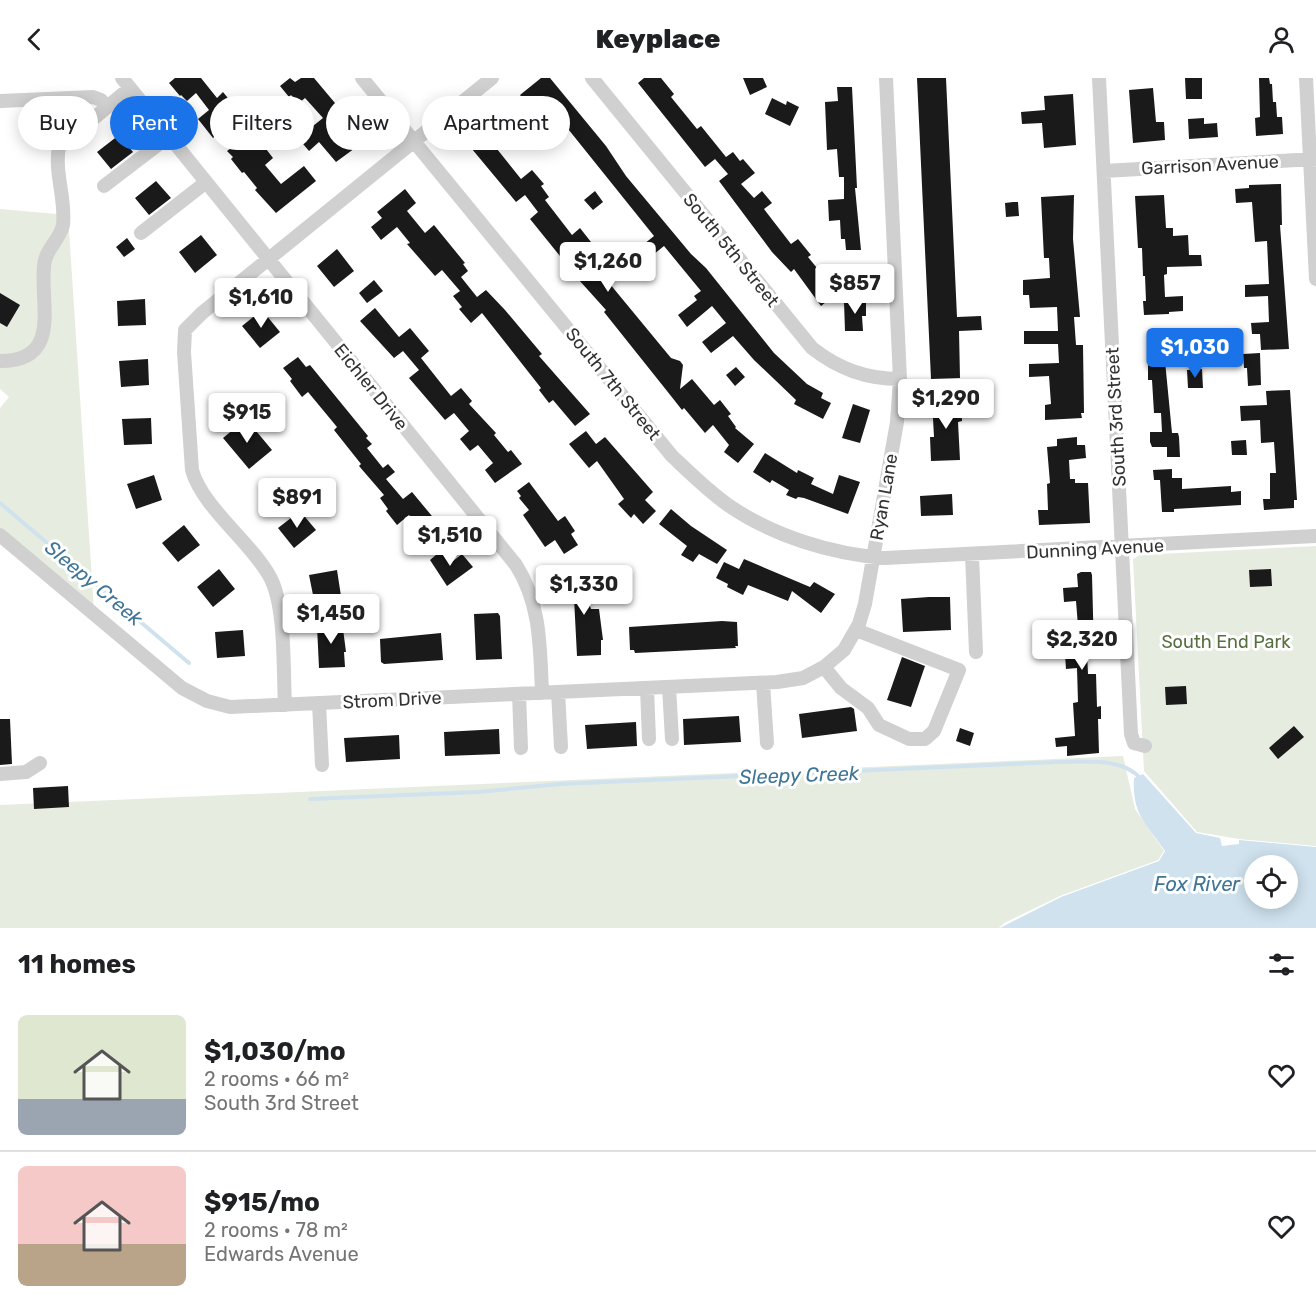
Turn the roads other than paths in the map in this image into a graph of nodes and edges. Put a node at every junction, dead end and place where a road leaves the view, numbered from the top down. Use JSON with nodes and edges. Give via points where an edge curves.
{"nodes":[{"id":1,"x":362,"y":78,"type":"edge"},
{"id":2,"x":492,"y":78,"type":"edge"},
{"id":3,"x":592,"y":78,"type":"edge"},
{"id":4,"x":886,"y":78,"type":"edge"},
{"id":5,"x":1099,"y":78,"type":"edge"},
{"id":6,"x":1306,"y":78,"type":"edge"},
{"id":7,"x":125,"y":83,"type":"edge"},
{"id":8,"x":136,"y":96,"type":"edge"},
{"id":9,"x":0,"y":101,"type":"edge"},
{"id":10,"x":107,"y":107,"type":"junction"},
{"id":11,"x":414,"y":141,"type":"junction"},
{"id":12,"x":150,"y":150,"type":"edge"},
{"id":13,"x":179,"y":150,"type":"edge"},
{"id":14,"x":1313,"y":159,"type":"edge"},
{"id":15,"x":1104,"y":171,"type":"junction"},
{"id":16,"x":205,"y":183,"type":"junction"},
{"id":17,"x":104,"y":186,"type":"dead end"},
{"id":18,"x":141,"y":233,"type":"dead end"},
{"id":19,"x":267,"y":260,"type":"junction"},
{"id":20,"x":1316,"y":279,"type":"edge"},
{"id":21,"x":0,"y":361,"type":"edge"},
{"id":22,"x":900,"y":380,"type":"junction"},
{"id":23,"x":0,"y":535,"type":"edge"},
{"id":24,"x":1316,"y":536,"type":"edge"},
{"id":25,"x":1122,"y":548,"type":"junction"},
{"id":26,"x":972,"y":555,"type":"junction"},
{"id":27,"x":874,"y":557,"type":"junction"},
{"id":28,"x":856,"y":630,"type":"junction"},
{"id":29,"x":976,"y":652,"type":"dead end"},
{"id":30,"x":837,"y":657,"type":"joint"},
{"id":31,"x":824,"y":668,"type":"junction"},
{"id":32,"x":763,"y":682,"type":"junction"},
{"id":33,"x":669,"y":687,"type":"junction"},
{"id":34,"x":647,"y":688,"type":"junction"},
{"id":35,"x":558,"y":692,"type":"junction"},
{"id":36,"x":542,"y":693,"type":"junction"},
{"id":37,"x":519,"y":694,"type":"junction"},
{"id":38,"x":319,"y":703,"type":"junction"},
{"id":39,"x":285,"y":705,"type":"junction"},
{"id":40,"x":649,"y":739,"type":"dead end"},
{"id":41,"x":672,"y":739,"type":"dead end"},
{"id":42,"x":767,"y":743,"type":"dead end"},
{"id":43,"x":1145,"y":746,"type":"dead end"},
{"id":44,"x":561,"y":747,"type":"dead end"},
{"id":45,"x":521,"y":748,"type":"dead end"},
{"id":46,"x":40,"y":763,"type":"dead end"},
{"id":47,"x":322,"y":765,"type":"dead end"},
{"id":48,"x":0,"y":774,"type":"edge"}],
"edges":[{"from":1,"to":11,"type":"street","name":"South 7th Street"},
{"from":2,"to":11,"type":"street"},
{"from":3,"to":22,"type":"street","name":"South 5th Street","via":[[812,348],[854,372]]},
{"from":4,"to":22,"type":"street","name":"Ryan Lane"},
{"from":5,"to":15,"type":"street","name":"South 3rd Street"},
{"from":6,"to":14,"type":"street"},
{"from":7,"to":8,"type":"street","name":"Eichler Drive"},
{"from":7,"to":10,"type":"street"},
{"from":9,"to":10,"type":"street","via":[[93,97],[101,99]]},
{"from":10,"to":21,"type":"street","via":[[59,147],[63,223],[44,260],[42,339],[35,350],[23,357]]},
{"from":11,"to":19,"type":"street"},
{"from":11,"to":27,"type":"street","name":"South 7th Street","via":[[663,445],[696,479],[731,507],[781,533]]},
{"from":12,"to":17,"type":"street"},
{"from":13,"to":16,"type":"street","name":"Eichler Drive"},
{"from":14,"to":15,"type":"street","name":"Garrison Avenue"},
{"from":14,"to":20,"type":"street"},
{"from":15,"to":25,"type":"street","name":"South 3rd Street"},
{"from":16,"to":18,"type":"street"},
{"from":16,"to":19,"type":"street","name":"Eichler Drive"},
{"from":19,"to":36,"type":"street","name":"Eichler Drive","via":[[520,572],[531,595],[537,623]]},
{"from":19,"to":39,"type":"street","via":[[188,326],[184,352],[192,470],[200,487],[273,582],[279,607]]},
{"from":22,"to":27,"type":"street","name":"Ryan Lane","via":[[897,422]]},
{"from":23,"to":39,"type":"street","name":"Strom Drive","via":[[190,693],[230,707]]},
{"from":24,"to":25,"type":"street","name":"Dunning Avenue"},
{"from":25,"to":26,"type":"street","name":"Dunning Avenue"},
{"from":25,"to":43,"type":"street","name":"South 3rd Street","via":[[1131,736],[1134,742]]},
{"from":26,"to":27,"type":"street","name":"Dunning Avenue"},
{"from":26,"to":29,"type":"street"},
{"from":27,"to":28,"type":"street","name":"Ryan Lane","via":[[864,611]]},
{"from":28,"to":30,"type":"street","name":"Ryan Lane"},
{"from":28,"to":31,"type":"street","via":[[959,670],[934,731],[926,739],[909,739],[879,725],[868,708],[841,688]]},
{"from":30,"to":31,"type":"street","name":"Strom Drive"},
{"from":31,"to":32,"type":"street","name":"Strom Drive","via":[[795,680]]},
{"from":32,"to":33,"type":"street","name":"Strom Drive"},
{"from":32,"to":42,"type":"street"},
{"from":33,"to":34,"type":"street","name":"Strom Drive"},
{"from":33,"to":41,"type":"street"},
{"from":34,"to":35,"type":"street","name":"Strom Drive"},
{"from":34,"to":40,"type":"street"},
{"from":35,"to":36,"type":"street","name":"Strom Drive"},
{"from":35,"to":44,"type":"street"},
{"from":36,"to":37,"type":"street","name":"Strom Drive"},
{"from":37,"to":38,"type":"street","name":"Strom Drive"},
{"from":37,"to":45,"type":"street"},
{"from":38,"to":39,"type":"street","name":"Strom Drive"},
{"from":38,"to":47,"type":"street"},
{"from":46,"to":48,"type":"street","via":[[26,772]]}]}
